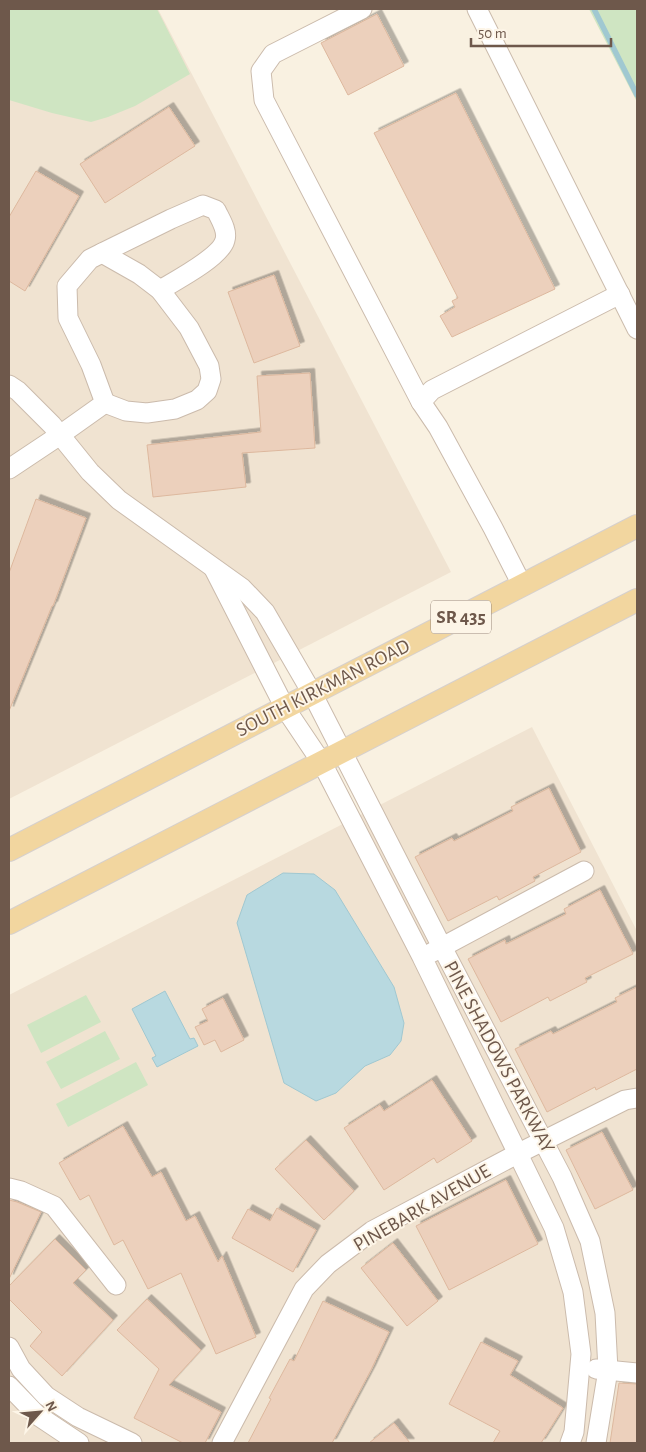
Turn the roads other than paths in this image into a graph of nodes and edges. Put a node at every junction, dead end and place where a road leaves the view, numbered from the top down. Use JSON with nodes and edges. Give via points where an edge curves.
{"nodes":[{"id":1,"x":362,"y":9,"type":"edge"},
{"id":2,"x":477,"y":9,"type":"edge"},
{"id":3,"x":102,"y":253,"type":"junction"},
{"id":4,"x":160,"y":290,"type":"junction"},
{"id":5,"x":620,"y":294,"type":"junction"},
{"id":6,"x":637,"y":328,"type":"edge"},
{"id":7,"x":9,"y":385,"type":"edge"},
{"id":8,"x":426,"y":396,"type":"junction"},
{"id":9,"x":104,"y":403,"type":"junction"},
{"id":10,"x":60,"y":435,"type":"junction"},
{"id":11,"x":9,"y":469,"type":"edge"},
{"id":12,"x":637,"y":526,"type":"edge"},
{"id":13,"x":214,"y":568,"type":"junction"},
{"id":14,"x":522,"y":585,"type":"junction"},
{"id":15,"x":637,"y":600,"type":"edge"},
{"id":16,"x":312,"y":693,"type":"junction"},
{"id":17,"x":285,"y":708,"type":"junction"},
{"id":18,"x":331,"y":758,"type":"junction"},
{"id":19,"x":9,"y":850,"type":"edge"},
{"id":20,"x":584,"y":871,"type":"dead end"},
{"id":21,"x":9,"y":923,"type":"edge"},
{"id":22,"x":442,"y":947,"type":"junction"},
{"id":23,"x":422,"y":957,"type":"junction"},
{"id":24,"x":637,"y":1098,"type":"edge"},
{"id":25,"x":544,"y":1141,"type":"junction"},
{"id":26,"x":517,"y":1154,"type":"junction"},
{"id":27,"x":9,"y":1188,"type":"edge"},
{"id":28,"x":116,"y":1285,"type":"dead end"},
{"id":29,"x":9,"y":1347,"type":"edge"},
{"id":30,"x":580,"y":1368,"type":"junction"},
{"id":31,"x":608,"y":1370,"type":"junction"},
{"id":32,"x":637,"y":1373,"type":"edge"},
{"id":33,"x":15,"y":1375,"type":"edge"},
{"id":34,"x":9,"y":1386,"type":"edge"},
{"id":35,"x":79,"y":1443,"type":"edge"},
{"id":36,"x":132,"y":1443,"type":"edge"},
{"id":37,"x":222,"y":1443,"type":"edge"},
{"id":38,"x":570,"y":1443,"type":"edge"},
{"id":39,"x":596,"y":1443,"type":"edge"}],
"edges":[{"from":1,"to":8,"type":"street","via":[[273,54],[261,71],[264,100]]},
{"from":2,"to":5,"type":"street"},
{"from":3,"to":4,"type":"street"},
{"from":3,"to":4,"type":"street","via":[[203,205],[216,210],[225,229],[225,241],[202,264]]},
{"from":3,"to":9,"type":"street","via":[[90,259],[66,286],[68,318]]},
{"from":4,"to":9,"type":"street","via":[[189,328],[209,366],[211,379],[207,391],[175,409],[147,413],[126,411]]},
{"from":5,"to":6,"type":"street"},
{"from":5,"to":8,"type":"street"},
{"from":7,"to":10,"type":"street","name":"PINE SHADOWS PARKWAY"},
{"from":8,"to":14,"type":"street","via":[[438,427]]},
{"from":9,"to":10,"type":"street"},
{"from":10,"to":11,"type":"street"},
{"from":10,"to":13,"type":"street","name":"PINE SHADOWS PARKWAY","via":[[90,472],[119,500]]},
{"from":12,"to":14,"type":"main road","name":"SOUTH KIRKMAN ROAD","number":"SR 435"},
{"from":13,"to":16,"type":"street","name":"PINE SHADOWS PARKWAY","via":[[242,588],[265,612]]},
{"from":13,"to":17,"type":"street","name":"PINE SHADOWS PARKWAY"},
{"from":14,"to":16,"type":"main road","name":"SOUTH KIRKMAN ROAD","number":"SR 435"},
{"from":15,"to":18,"type":"main road"},
{"from":16,"to":17,"type":"main road","name":"SOUTH KIRKMAN ROAD","number":"SR 435"},
{"from":16,"to":18,"type":"street","name":"PINE SHADOWS PARKWAY"},
{"from":17,"to":18,"type":"street","name":"PINE SHADOWS PARKWAY"},
{"from":17,"to":19,"type":"main road","name":"SOUTH KIRKMAN ROAD","number":"SR 435"},
{"from":18,"to":21,"type":"main road"},
{"from":18,"to":22,"type":"street","name":"PINE SHADOWS PARKWAY"},
{"from":18,"to":23,"type":"street","name":"PINE SHADOWS PARKWAY"},
{"from":20,"to":22,"type":"street"},
{"from":22,"to":23,"type":"street"},
{"from":22,"to":25,"type":"street","name":"PINE SHADOWS PARKWAY"},
{"from":23,"to":26,"type":"street","name":"PINE SHADOWS PARKWAY"},
{"from":24,"to":25,"type":"street","name":"PINEBARK AVENUE","via":[[625,1100]]},
{"from":25,"to":26,"type":"street","name":"PINEBARK AVENUE"},
{"from":25,"to":31,"type":"street","name":"PINE SHADOWS PARKWAY","via":[[590,1241],[605,1313]]},
{"from":26,"to":30,"type":"street","name":"PINE SHADOWS PARKWAY","via":[[554,1228],[573,1292]]},
{"from":26,"to":37,"type":"street","name":"PINEBARK AVENUE","via":[[372,1231],[328,1264],[304,1289]]},
{"from":27,"to":28,"type":"street","via":[[54,1206]]},
{"from":29,"to":33,"type":"street"},
{"from":30,"to":31,"type":"street"},
{"from":30,"to":38,"type":"street","name":"PINE SHADOWS PARKWAY","via":[[574,1432]]},
{"from":31,"to":32,"type":"street"},
{"from":31,"to":39,"type":"street","name":"PINE SHADOWS PARKWAY"},
{"from":33,"to":36,"type":"street","via":[[78,1417]]},
{"from":34,"to":35,"type":"street","via":[[38,1415]]}]}
